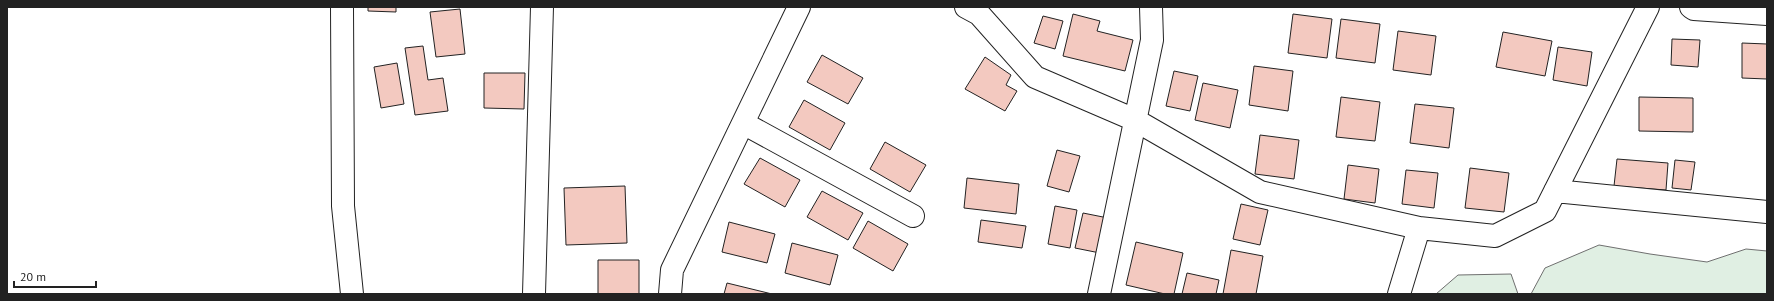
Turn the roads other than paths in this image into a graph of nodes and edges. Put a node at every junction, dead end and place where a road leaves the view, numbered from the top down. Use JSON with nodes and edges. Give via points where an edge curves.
{"nodes":[{"id":1,"x":342,"y":7,"type":"edge"},
{"id":2,"x":542,"y":7,"type":"edge"},
{"id":3,"x":799,"y":7,"type":"edge"},
{"id":4,"x":966,"y":7,"type":"edge"},
{"id":5,"x":1151,"y":7,"type":"edge"},
{"id":6,"x":1648,"y":7,"type":"edge"},
{"id":7,"x":1691,"y":7,"type":"edge"},
{"id":8,"x":1767,"y":14,"type":"edge"},
{"id":9,"x":1135,"y":120,"type":"junction"},
{"id":10,"x":744,"y":122,"type":"junction"},
{"id":11,"x":1555,"y":191,"type":"junction"},
{"id":12,"x":1767,"y":212,"type":"edge"},
{"id":13,"x":913,"y":216,"type":"dead end"},
{"id":14,"x":1419,"y":228,"type":"junction"},
{"id":15,"x":352,"y":294,"type":"edge"},
{"id":16,"x":534,"y":294,"type":"edge"},
{"id":17,"x":670,"y":294,"type":"edge"},
{"id":18,"x":1099,"y":294,"type":"edge"},
{"id":19,"x":1399,"y":294,"type":"edge"}],
"edges":[{"from":1,"to":15,"type":"street","via":[[343,206]]},
{"from":2,"to":16,"type":"street"},
{"from":3,"to":10,"type":"street"},
{"from":4,"to":9,"type":"street","via":[[979,14],[1035,77]]},
{"from":5,"to":9,"type":"street","via":[[1152,40]]},
{"from":6,"to":11,"type":"street"},
{"from":7,"to":8,"type":"street"},
{"from":9,"to":14,"type":"street","via":[[1260,192]]},
{"from":9,"to":18,"type":"street"},
{"from":10,"to":13,"type":"street"},
{"from":10,"to":17,"type":"street","via":[[672,270]]},
{"from":11,"to":12,"type":"street"},
{"from":11,"to":14,"type":"street","via":[[1545,211],[1495,236]]},
{"from":14,"to":19,"type":"street"}]}
